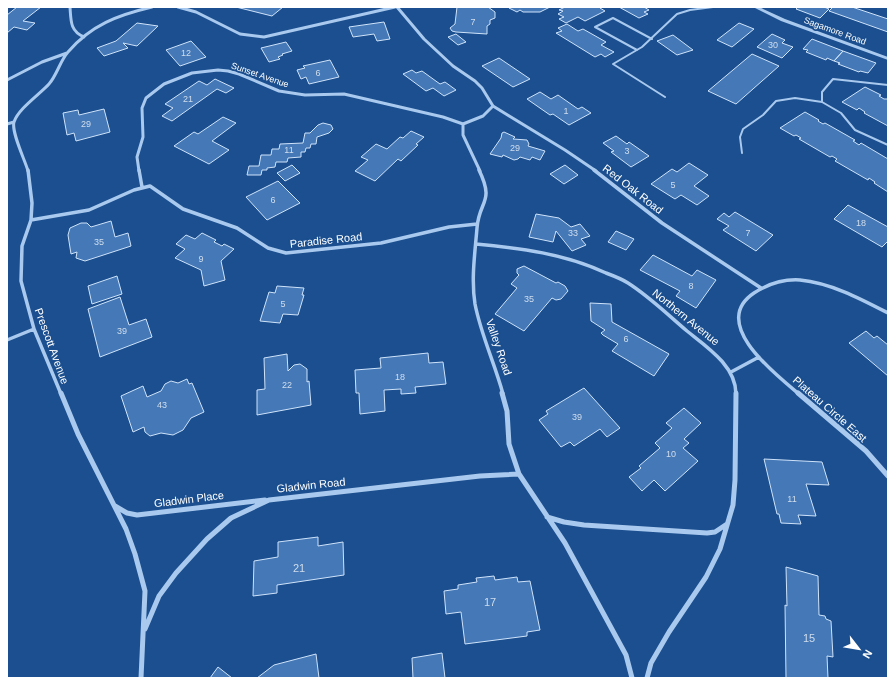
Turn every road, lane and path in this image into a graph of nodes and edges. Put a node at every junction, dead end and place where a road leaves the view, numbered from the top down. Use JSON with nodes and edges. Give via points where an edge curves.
{"nodes":[{"id":1,"x":70,"y":7,"type":"edge"},
{"id":2,"x":152,"y":7,"type":"edge"},
{"id":3,"x":178,"y":7,"type":"edge"},
{"id":4,"x":396,"y":7,"type":"edge"},
{"id":5,"x":713,"y":7,"type":"edge"},
{"id":6,"x":755,"y":7,"type":"edge"},
{"id":7,"x":84,"y":37,"type":"junction"},
{"id":8,"x":652,"y":39,"type":"junction"},
{"id":9,"x":637,"y":50,"type":"junction"},
{"id":10,"x":67,"y":53,"type":"junction"},
{"id":11,"x":888,"y":59,"type":"edge"},
{"id":12,"x":7,"y":80,"type":"edge"},
{"id":13,"x":888,"y":85,"type":"edge"},
{"id":14,"x":665,"y":97,"type":"dead end"},
{"id":15,"x":822,"y":102,"type":"junction"},
{"id":16,"x":493,"y":106,"type":"junction"},
{"id":17,"x":14,"y":122,"type":"junction"},
{"id":18,"x":7,"y":124,"type":"edge"},
{"id":19,"x":463,"y":124,"type":"junction"},
{"id":20,"x":888,"y":145,"type":"edge"},
{"id":21,"x":742,"y":153,"type":"dead end"},
{"id":22,"x":142,"y":187,"type":"junction"},
{"id":23,"x":31,"y":220,"type":"junction"},
{"id":24,"x":477,"y":224,"type":"junction"},
{"id":25,"x":476,"y":244,"type":"junction"},
{"id":26,"x":761,"y":288,"type":"junction"},
{"id":27,"x":888,"y":313,"type":"edge"},
{"id":28,"x":34,"y":329,"type":"junction"},
{"id":29,"x":7,"y":340,"type":"edge"},
{"id":30,"x":759,"y":357,"type":"junction"},
{"id":31,"x":731,"y":372,"type":"junction"},
{"id":32,"x":519,"y":474,"type":"junction"},
{"id":33,"x":888,"y":476,"type":"edge"},
{"id":34,"x":269,"y":500,"type":"junction"},
{"id":35,"x":113,"y":505,"type":"junction"},
{"id":36,"x":547,"y":517,"type":"junction"},
{"id":37,"x":728,"y":524,"type":"junction"},
{"id":38,"x":143,"y":633,"type":"junction"},
{"id":39,"x":141,"y":678,"type":"edge"},
{"id":40,"x":632,"y":678,"type":"edge"},
{"id":41,"x":647,"y":678,"type":"edge"}],
"edges":[{"from":1,"to":7,"type":"street","via":[[71,29]]},
{"from":2,"to":7,"type":"street","via":[[106,21]]},
{"from":3,"to":4,"type":"street","via":[[196,12],[240,34],[264,38]]},
{"from":4,"to":16,"type":"street","via":[[443,57],[482,88]]},
{"from":5,"to":8,"type":"lane","via":[[678,14]]},
{"from":6,"to":11,"type":"street","name":"Sagamore Road"},
{"from":7,"to":10,"type":"street"},
{"from":8,"to":9,"type":"lane"},
{"from":8,"to":9,"type":"lane","via":[[613,18],[595,27]]},
{"from":9,"to":14,"type":"lane","via":[[613,64]]},
{"from":10,"to":12,"type":"street","via":[[42,62]]},
{"from":10,"to":17,"type":"street","via":[[50,83],[24,108]]},
{"from":13,"to":15,"type":"lane","via":[[833,79],[822,92]]},
{"from":15,"to":20,"type":"lane","via":[[841,113],[855,130]]},
{"from":15,"to":21,"type":"lane","via":[[779,100],[740,132]]},
{"from":16,"to":19,"type":"street","via":[[483,116]]},
{"from":16,"to":26,"type":"street","name":"Red Oak Road","via":[[565,150],[662,223]]},
{"from":17,"to":18,"type":"street"},
{"from":17,"to":23,"type":"street","name":"Prescott Avenue","via":[[14,133],[28,170],[32,203]]},
{"from":19,"to":22,"type":"street","name":"Sunset Avenue","via":[[344,94],[305,95],[286,92],[228,71],[192,73],[164,84],[146,98],[142,108],[143,137],[137,158]]},
{"from":19,"to":24,"type":"street","name":"Valley Road","via":[[463,135],[487,191]]},
{"from":22,"to":23,"type":"street","via":[[78,214]]},
{"from":22,"to":24,"type":"street","name":"Paradise Road","via":[[154,187],[183,209],[237,228],[268,248],[286,253],[381,243],[449,227]]},
{"from":23,"to":28,"type":"street","name":"Prescott Avenue","via":[[22,246],[21,281]]},
{"from":24,"to":25,"type":"street","name":"Valley Road"},
{"from":25,"to":31,"type":"street","name":"Northern Avenue","via":[[532,249],[567,257],[628,283],[716,355]]},
{"from":25,"to":32,"type":"street","name":"Valley Road","via":[[473,281],[475,303],[482,337],[502,387],[509,444]]},
{"from":26,"to":27,"type":"street","name":"Plateau Circle East","via":[[774,282],[791,280],[813,282],[837,289]]},
{"from":26,"to":30,"type":"street","name":"Plateau Circle East","via":[[748,296],[739,309],[738,325],[747,345]]},
{"from":28,"to":29,"type":"street"},
{"from":28,"to":35,"type":"street","name":"Prescott Avenue","via":[[78,434]]},
{"from":30,"to":31,"type":"street"},
{"from":30,"to":33,"type":"street","name":"Plateau Circle East","via":[[867,452]]},
{"from":31,"to":37,"type":"street","name":"Northern Avenue","via":[[736,391],[735,480]]},
{"from":32,"to":34,"type":"street","name":"Gladwin Road","via":[[480,476]]},
{"from":32,"to":36,"type":"street","name":"Valley Road"},
{"from":34,"to":35,"type":"street","name":"Gladwin Place","via":[[137,515]]},
{"from":34,"to":38,"type":"street","name":"Gladwin Road","via":[[231,518],[206,539],[159,596]]},
{"from":35,"to":38,"type":"street","name":"Prescott Avenue","via":[[126,529],[145,591]]},
{"from":36,"to":37,"type":"street","via":[[584,525],[707,533],[715,532]]},
{"from":36,"to":40,"type":"street","name":"Valley Road","via":[[565,543],[626,655]]},
{"from":37,"to":41,"type":"street","name":"Northern Avenue","via":[[720,549],[706,577],[669,632],[651,663]]},
{"from":38,"to":39,"type":"street","name":"Prescott Avenue"}]}
